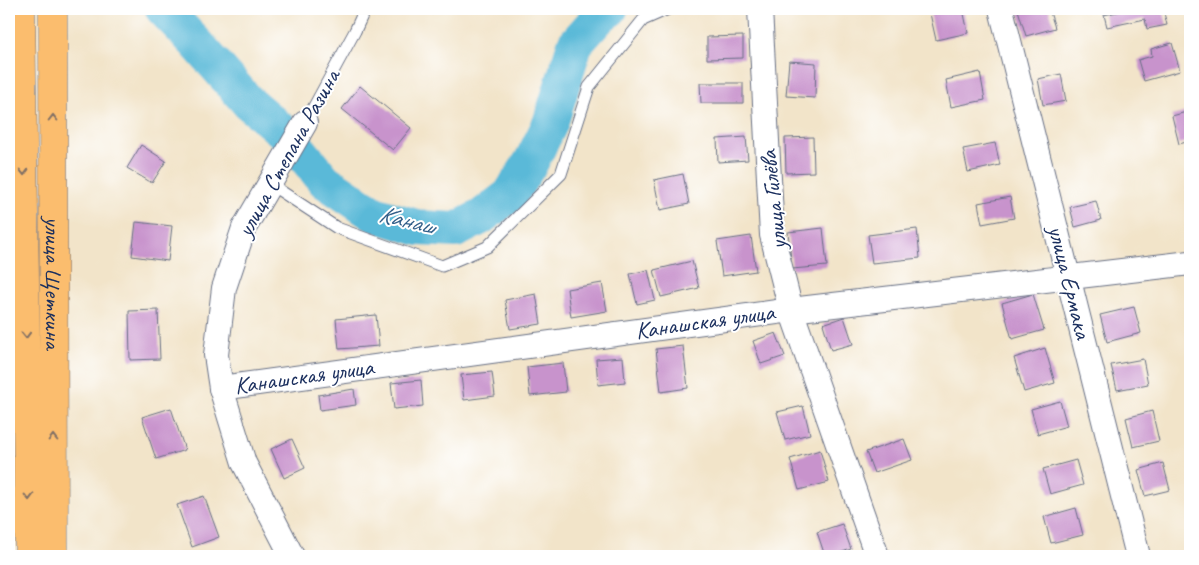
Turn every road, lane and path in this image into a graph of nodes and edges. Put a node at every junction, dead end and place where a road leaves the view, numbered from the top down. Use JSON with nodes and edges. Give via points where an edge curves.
{"nodes":[{"id":1,"x":365,"y":9,"type":"edge"},
{"id":2,"x":668,"y":9,"type":"edge"},
{"id":3,"x":760,"y":9,"type":"edge"},
{"id":4,"x":1001,"y":9,"type":"edge"},
{"id":5,"x":22,"y":14,"type":"edge"},
{"id":6,"x":53,"y":21,"type":"edge"},
{"id":7,"x":305,"y":123,"type":"joint"},
{"id":8,"x":273,"y":180,"type":"junction"},
{"id":9,"x":1190,"y":263,"type":"edge"},
{"id":10,"x":1069,"y":278,"type":"junction"},
{"id":11,"x":791,"y":310,"type":"junction"},
{"id":12,"x":221,"y":388,"type":"junction"},
{"id":13,"x":29,"y":556,"type":"edge"},
{"id":14,"x":54,"y":556,"type":"edge"},
{"id":15,"x":292,"y":556,"type":"edge"},
{"id":16,"x":877,"y":556,"type":"edge"},
{"id":17,"x":1138,"y":556,"type":"edge"}],
"edges":[{"from":1,"to":7,"type":"lane","name":"улица Степана Разина"},
{"from":2,"to":8,"type":"lane","via":[[643,20],[589,87],[561,174],[487,247],[442,266],[337,228]]},
{"from":3,"to":11,"type":"street","name":"улица Гилёва","via":[[772,235]]},
{"from":4,"to":10,"type":"street","name":"улица Ермака"},
{"from":5,"to":13,"type":"main road","one_way":true},
{"from":14,"to":6,"type":"main road","name":"улица Щеткина","one_way":true},
{"from":7,"to":8,"type":"street","name":"улица Степана Разина"},
{"from":8,"to":12,"type":"street","name":"улица Степана Разина","via":[[244,228],[224,288],[216,355]]},
{"from":9,"to":10,"type":"street","name":"Канашская улица"},
{"from":10,"to":11,"type":"street","name":"Канашская улица"},
{"from":10,"to":17,"type":"street","name":"улица Ермака"},
{"from":11,"to":12,"type":"street","name":"Канашская улица"},
{"from":11,"to":16,"type":"street","name":"улица Гилёва"},
{"from":12,"to":15,"type":"street","name":"улица Степана Разина","via":[[244,463]]}]}
